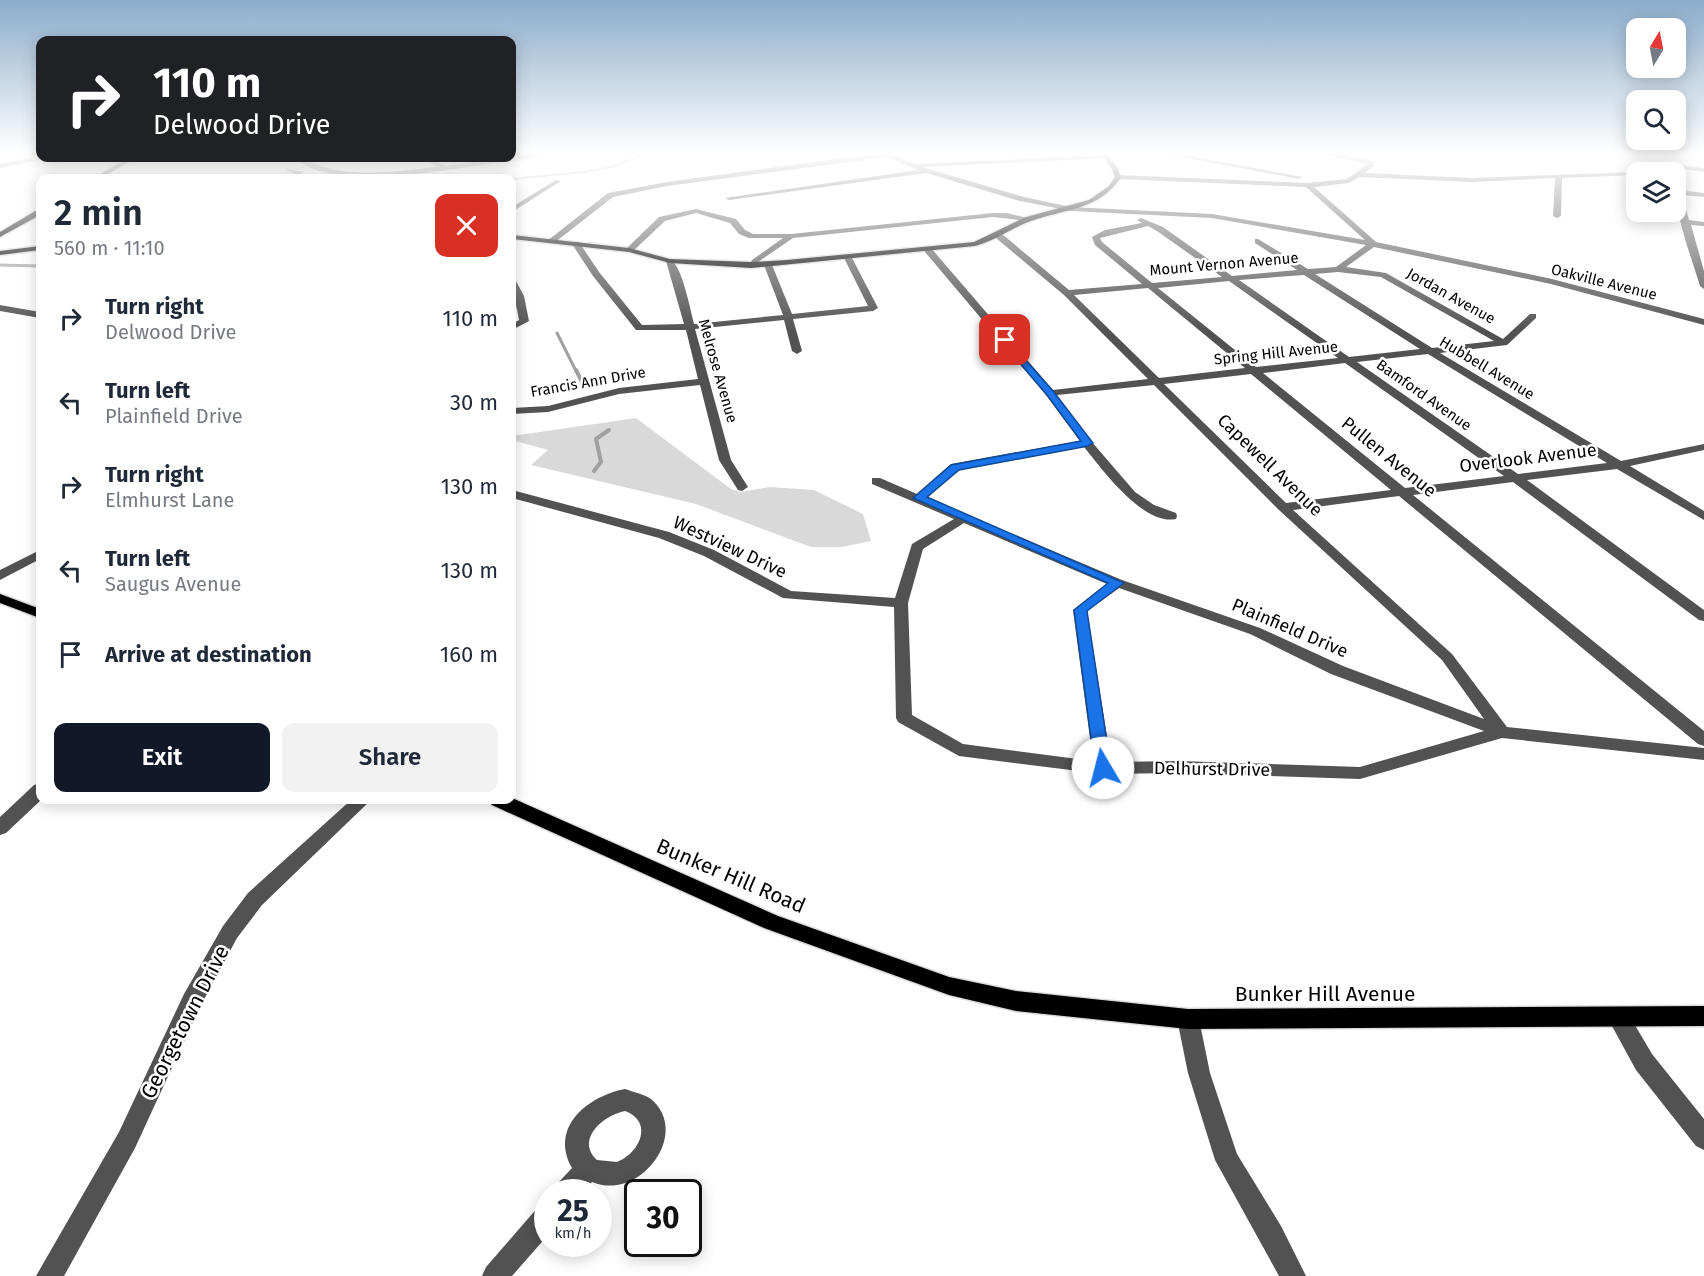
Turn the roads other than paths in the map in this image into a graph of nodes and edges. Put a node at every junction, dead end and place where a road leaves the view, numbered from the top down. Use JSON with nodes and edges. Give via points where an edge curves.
{"nodes":[{"id":1,"x":589,"y":213,"type":"edge"},
{"id":2,"x":689,"y":213,"type":"edge"},
{"id":3,"x":702,"y":213,"type":"edge"},
{"id":4,"x":1052,"y":213,"type":"edge"},
{"id":5,"x":1123,"y":213,"type":"edge"},
{"id":6,"x":1148,"y":213,"type":"edge"},
{"id":7,"x":1340,"y":213,"type":"edge"},
{"id":8,"x":1557,"y":213,"type":"edge"},
{"id":9,"x":36,"y":214,"type":"edge"},
{"id":10,"x":1557,"y":216,"type":"dead end"},
{"id":11,"x":1028,"y":219,"type":"junction"},
{"id":12,"x":1685,"y":222,"type":"joint"},
{"id":13,"x":1149,"y":224,"type":"junction"},
{"id":14,"x":1704,"y":224,"type":"edge"},
{"id":15,"x":0,"y":235,"type":"edge"},
{"id":16,"x":791,"y":236,"type":"junction"},
{"id":17,"x":999,"y":236,"type":"junction"},
{"id":18,"x":516,"y":238,"type":"edge"},
{"id":19,"x":1258,"y":241,"type":"dead end"},
{"id":20,"x":551,"y":242,"type":"junction"},
{"id":21,"x":576,"y":244,"type":"junction"},
{"id":22,"x":1372,"y":244,"type":"junction"},
{"id":23,"x":36,"y":248,"type":"edge"},
{"id":24,"x":628,"y":250,"type":"junction"},
{"id":25,"x":928,"y":250,"type":"junction"},
{"id":26,"x":0,"y":253,"type":"edge"},
{"id":27,"x":1694,"y":256,"type":"junction"},
{"id":28,"x":848,"y":258,"type":"junction"},
{"id":29,"x":1704,"y":258,"type":"edge"},
{"id":30,"x":670,"y":261,"type":"junction"},
{"id":31,"x":753,"y":263,"type":"junction"},
{"id":32,"x":768,"y":265,"type":"junction"},
{"id":33,"x":1393,"y":266,"type":"dead end"},
{"id":34,"x":1338,"y":269,"type":"junction"},
{"id":35,"x":1309,"y":272,"type":"junction"},
{"id":36,"x":1383,"y":275,"type":"junction"},
{"id":37,"x":1229,"y":278,"type":"junction"},
{"id":38,"x":1149,"y":285,"type":"junction"},
{"id":39,"x":1704,"y":286,"type":"edge"},
{"id":40,"x":516,"y":288,"type":"edge"},
{"id":41,"x":1068,"y":293,"type":"junction"},
{"id":42,"x":0,"y":308,"type":"edge"},
{"id":43,"x":36,"y":314,"type":"edge"},
{"id":44,"x":788,"y":316,"type":"junction"},
{"id":45,"x":1533,"y":316,"type":"dead end"},
{"id":46,"x":1704,"y":322,"type":"edge"},
{"id":47,"x":516,"y":325,"type":"edge"},
{"id":48,"x":689,"y":327,"type":"junction"},
{"id":49,"x":1504,"y":343,"type":"junction"},
{"id":50,"x":797,"y":351,"type":"dead end"},
{"id":51,"x":1431,"y":352,"type":"junction"},
{"id":52,"x":1350,"y":361,"type":"junction"},
{"id":53,"x":1252,"y":370,"type":"junction"},
{"id":54,"x":705,"y":381,"type":"junction"},
{"id":55,"x":1154,"y":381,"type":"junction"},
{"id":56,"x":1050,"y":393,"type":"junction"},
{"id":57,"x":516,"y":411,"type":"edge"},
{"id":58,"x":1088,"y":443,"type":"junction"},
{"id":59,"x":1704,"y":447,"type":"edge"},
{"id":60,"x":1620,"y":465,"type":"junction"},
{"id":61,"x":1517,"y":479,"type":"junction"},
{"id":62,"x":876,"y":481,"type":"dead end"},
{"id":63,"x":742,"y":487,"type":"dead end"},
{"id":64,"x":1401,"y":491,"type":"junction"},
{"id":65,"x":516,"y":495,"type":"edge"},
{"id":66,"x":919,"y":498,"type":"junction"},
{"id":67,"x":1283,"y":507,"type":"junction"},
{"id":68,"x":1171,"y":516,"type":"dead end"},
{"id":69,"x":1704,"y":516,"type":"edge"},
{"id":70,"x":965,"y":517,"type":"junction"},
{"id":71,"x":36,"y":556,"type":"edge"},
{"id":72,"x":0,"y":576,"type":"edge"},
{"id":73,"x":1117,"y":583,"type":"junction"},
{"id":74,"x":0,"y":598,"type":"edge"},
{"id":75,"x":901,"y":603,"type":"junction"},
{"id":76,"x":36,"y":612,"type":"edge"},
{"id":77,"x":1704,"y":616,"type":"edge"},
{"id":78,"x":1502,"y":732,"type":"junction"},
{"id":79,"x":1704,"y":740,"type":"edge"},
{"id":80,"x":1704,"y":754,"type":"edge"},
{"id":81,"x":1103,"y":768,"type":"junction"},
{"id":82,"x":36,"y":794,"type":"edge"},
{"id":83,"x":358,"y":804,"type":"edge"},
{"id":84,"x":507,"y":804,"type":"edge"},
{"id":85,"x":0,"y":828,"type":"edge"},
{"id":86,"x":949,"y":986,"type":"joint"},
{"id":87,"x":1704,"y":1016,"type":"edge"},
{"id":88,"x":1618,"y":1017,"type":"junction"},
{"id":89,"x":1188,"y":1019,"type":"junction"},
{"id":90,"x":1704,"y":1138,"type":"edge"},
{"id":91,"x":588,"y":1168,"type":"dead end"},
{"id":92,"x":578,"y":1179,"type":"edge"},
{"id":93,"x":534,"y":1231,"type":"edge"},
{"id":94,"x":49,"y":1276,"type":"edge"},
{"id":95,"x":495,"y":1276,"type":"edge"},
{"id":96,"x":1293,"y":1276,"type":"edge"}],
"edges":[{"from":1,"to":20,"type":"street"},
{"from":2,"to":24,"type":"street","via":[[662,219]]},
{"from":3,"to":16,"type":"street","via":[[733,221],[742,232],[752,236]]},
{"from":4,"to":11,"type":"main road"},
{"from":5,"to":13,"type":"street","name":"Bamford Avenue"},
{"from":6,"to":22,"type":"street","name":"Oakville Avenue","via":[[1212,216]]},
{"from":7,"to":22,"type":"street"},
{"from":8,"to":10,"type":"street"},
{"from":9,"to":15,"type":"main road"},
{"from":11,"to":16,"type":"street","via":[[993,215]]},
{"from":11,"to":17,"type":"main road"},
{"from":12,"to":14,"type":"street"},
{"from":12,"to":27,"type":"street"},
{"from":13,"to":37,"type":"street","name":"Bamford Avenue"},
{"from":13,"to":38,"type":"street","name":"Pullen Avenue","via":[[1096,237],[1098,243]]},
{"from":16,"to":31,"type":"street"},
{"from":17,"to":25,"type":"main road","via":[[975,244]]},
{"from":17,"to":41,"type":"street","name":"Capewell Avenue"},
{"from":18,"to":20,"type":"main road"},
{"from":19,"to":35,"type":"street","name":"Hubbell Avenue"},
{"from":20,"to":21,"type":"main road"},
{"from":21,"to":24,"type":"main road"},
{"from":21,"to":48,"type":"street","via":[[639,328]]},
{"from":22,"to":34,"type":"street"},
{"from":22,"to":46,"type":"street","name":"Oakville Avenue","via":[[1552,282]]},
{"from":23,"to":26,"type":"main road"},
{"from":24,"to":30,"type":"main road"},
{"from":25,"to":28,"type":"main road"},
{"from":25,"to":56,"type":"street"},
{"from":27,"to":29,"type":"street"},
{"from":27,"to":39,"type":"street"},
{"from":28,"to":32,"type":"main road"},
{"from":28,"to":44,"type":"street","via":[[873,308]]},
{"from":30,"to":31,"type":"main road"},
{"from":30,"to":48,"type":"street","name":"Melrose Avenue"},
{"from":31,"to":32,"type":"main road"},
{"from":32,"to":44,"type":"street"},
{"from":33,"to":36,"type":"street"},
{"from":34,"to":35,"type":"street","name":"Mount Vernon Avenue"},
{"from":34,"to":36,"type":"street","name":"Mount Vernon Avenue"},
{"from":35,"to":37,"type":"street","name":"Mount Vernon Avenue"},
{"from":35,"to":51,"type":"street","name":"Hubbell Avenue"},
{"from":36,"to":49,"type":"street","name":"Jordan Avenue"},
{"from":37,"to":38,"type":"street","name":"Mount Vernon Avenue"},
{"from":37,"to":52,"type":"street","name":"Bamford Avenue"},
{"from":38,"to":41,"type":"street","name":"Mount Vernon Avenue"},
{"from":38,"to":53,"type":"street","name":"Pullen Avenue"},
{"from":40,"to":47,"type":"street","via":[[524,321]]},
{"from":41,"to":55,"type":"street","name":"Capewell Avenue"},
{"from":42,"to":43,"type":"street"},
{"from":44,"to":48,"type":"street"},
{"from":44,"to":50,"type":"street"},
{"from":45,"to":49,"type":"street"},
{"from":48,"to":54,"type":"street","name":"Melrose Avenue"},
{"from":49,"to":51,"type":"street","name":"Spring Hill Avenue"},
{"from":51,"to":52,"type":"street","name":"Spring Hill Avenue"},
{"from":51,"to":60,"type":"street","name":"Hubbell Avenue"},
{"from":52,"to":53,"type":"street","name":"Spring Hill Avenue"},
{"from":52,"to":61,"type":"street","name":"Bamford Avenue"},
{"from":53,"to":55,"type":"street","name":"Spring Hill Avenue"},
{"from":53,"to":64,"type":"street","name":"Pullen Avenue"},
{"from":54,"to":57,"type":"street","name":"Francis Ann Drive","via":[[620,391],[548,409]]},
{"from":54,"to":63,"type":"street","name":"Melrose Avenue","via":[[725,460]]},
{"from":55,"to":56,"type":"street","name":"Spring Hill Avenue"},
{"from":55,"to":67,"type":"street","name":"Capewell Avenue"},
{"from":56,"to":58,"type":"street"},
{"from":58,"to":66,"type":"street","via":[[955,467]]},
{"from":58,"to":68,"type":"street","via":[[1131,495]]},
{"from":59,"to":60,"type":"street","name":"Overlook Avenue"},
{"from":60,"to":61,"type":"street","name":"Overlook Avenue"},
{"from":60,"to":69,"type":"street","name":"Hubbell Avenue"},
{"from":61,"to":64,"type":"street","name":"Overlook Avenue"},
{"from":61,"to":77,"type":"street","name":"Bamford Avenue"},
{"from":62,"to":66,"type":"street","name":"Plainfield Drive"},
{"from":64,"to":67,"type":"street","name":"Overlook Avenue"},
{"from":64,"to":79,"type":"street","name":"Pullen Avenue"},
{"from":65,"to":75,"type":"street","name":"Westview Drive","via":[[664,535],[709,553],[788,595]]},
{"from":66,"to":70,"type":"street","name":"Plainfield Drive"},
{"from":67,"to":78,"type":"street","name":"Capewell Avenue","via":[[1447,657]]},
{"from":70,"to":73,"type":"street","name":"Plainfield Drive"},
{"from":70,"to":75,"type":"street","name":"Delhurst Drive","via":[[917,546]]},
{"from":71,"to":72,"type":"street"},
{"from":73,"to":78,"type":"street","name":"Plainfield Drive","via":[[1256,631],[1337,670]]},
{"from":73,"to":81,"type":"street","via":[[1080,610]]},
{"from":74,"to":76,"type":"main road"},
{"from":75,"to":81,"type":"street","name":"Delhurst Drive","via":[[904,718],[959,750]]},
{"from":78,"to":80,"type":"street","name":"Plainfield Drive"},
{"from":78,"to":81,"type":"street","name":"Delhurst Drive","via":[[1360,772]]},
{"from":82,"to":85,"type":"street"},
{"from":83,"to":94,"type":"street","name":"Georgetown Drive","via":[[255,899],[230,932],[192,1001],[127,1140]]},
{"from":84,"to":86,"type":"main road","name":"Bunker Hill Road","via":[[771,922]]},
{"from":86,"to":89,"type":"main road","name":"Bunker Hill Avenue","via":[[1016,1001]]},
{"from":87,"to":88,"type":"main road","name":"Bunker Hill Avenue"},
{"from":88,"to":89,"type":"main road","name":"Bunker Hill Avenue"},
{"from":88,"to":90,"type":"street","via":[[1644,1062]]},
{"from":89,"to":96,"type":"street","via":[[1199,1073],[1227,1160]]},
{"from":91,"to":92,"type":"street"},
{"from":93,"to":95,"type":"street"}]}
